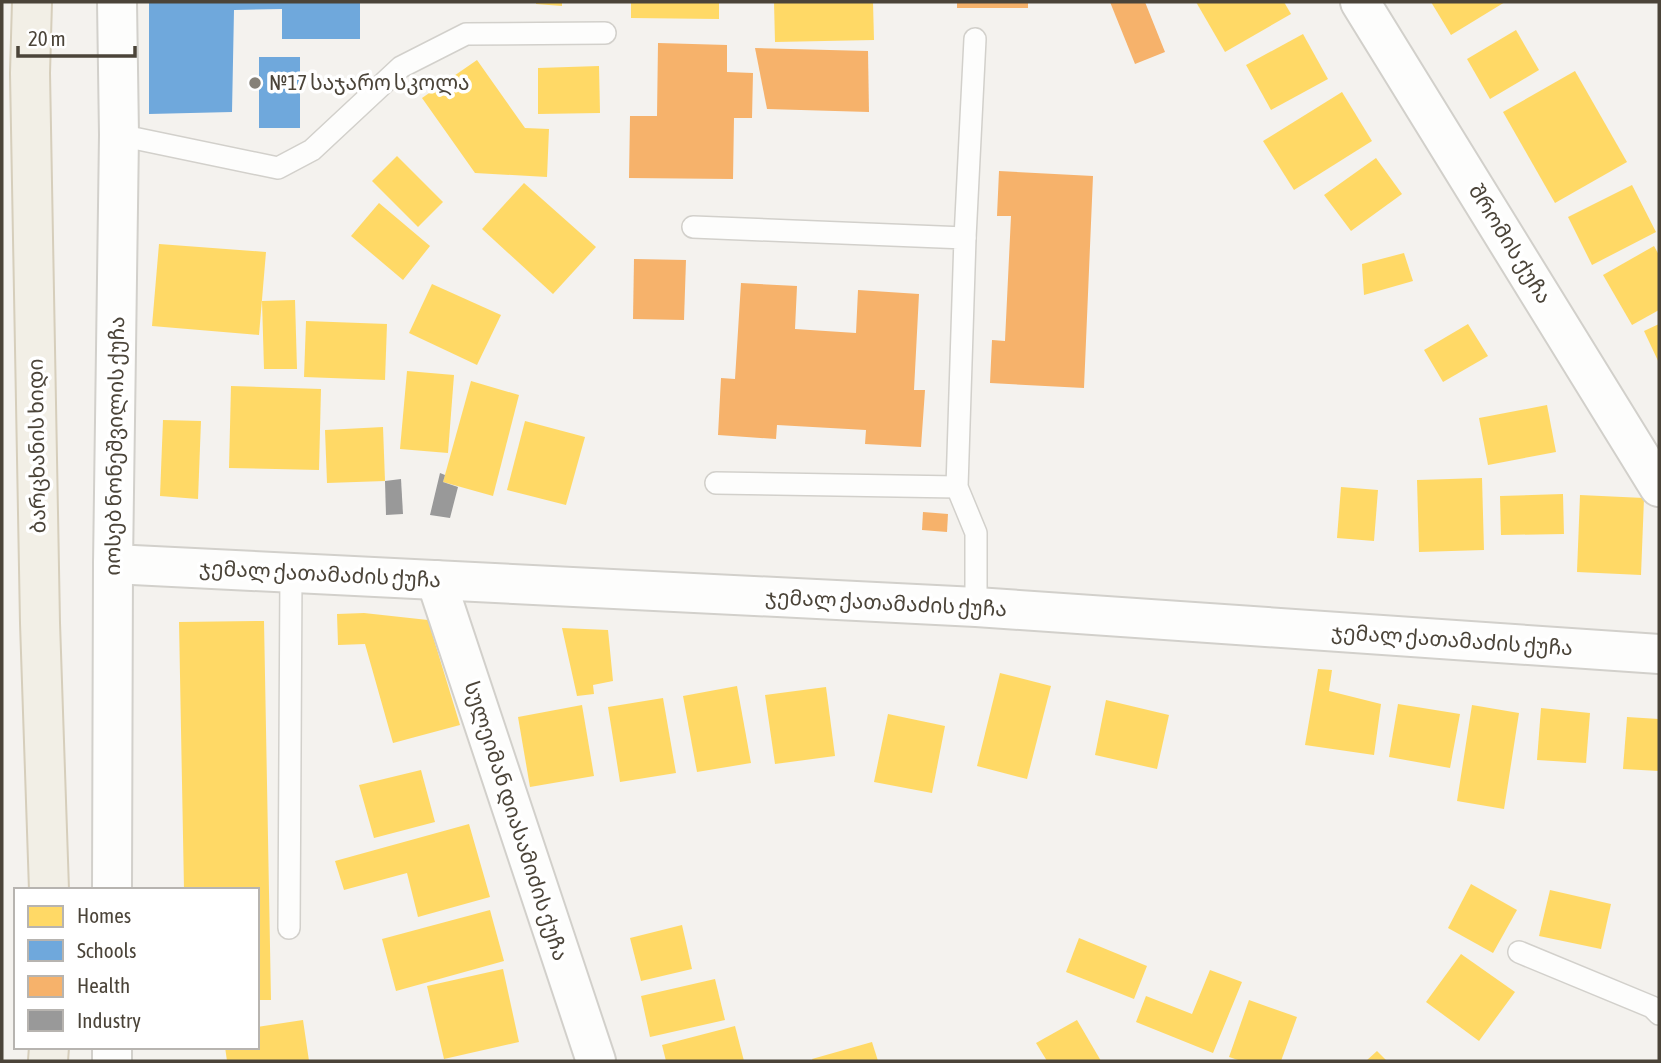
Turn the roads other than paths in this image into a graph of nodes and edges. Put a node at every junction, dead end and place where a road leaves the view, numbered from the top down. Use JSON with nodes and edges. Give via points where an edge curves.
{"nodes":[{"id":1,"x":32,"y":2,"type":"edge"},
{"id":2,"x":117,"y":2,"type":"edge"},
{"id":3,"x":1360,"y":2,"type":"edge"},
{"id":4,"x":605,"y":33,"type":"dead end"},
{"id":5,"x":975,"y":39,"type":"dead end"},
{"id":6,"x":119,"y":135,"type":"junction"},
{"id":7,"x":693,"y":227,"type":"dead end"},
{"id":8,"x":965,"y":238,"type":"junction"},
{"id":9,"x":716,"y":483,"type":"dead end"},
{"id":10,"x":957,"y":487,"type":"junction"},
{"id":11,"x":1659,"y":487,"type":"edge"},
{"id":12,"x":113,"y":564,"type":"junction"},
{"id":13,"x":291,"y":573,"type":"junction"},
{"id":14,"x":436,"y":580,"type":"junction"},
{"id":15,"x":976,"y":607,"type":"junction"},
{"id":16,"x":1659,"y":654,"type":"edge"},
{"id":17,"x":49,"y":888,"type":"edge"},
{"id":18,"x":112,"y":888,"type":"edge"},
{"id":19,"x":289,"y":928,"type":"dead end"},
{"id":20,"x":1519,"y":952,"type":"dead end"},
{"id":21,"x":1659,"y":1014,"type":"edge"},
{"id":22,"x":596,"y":1061,"type":"edge"}],
"edges":[{"from":1,"to":17,"type":"main road","name":"ბარცხანის ხიდი","via":[[40,623]]},
{"from":2,"to":6,"type":"street","name":"იოსებ ნონეშვილის ქუჩა"},
{"from":3,"to":11,"type":"street","name":"შრომის ქუჩა"},
{"from":4,"to":6,"type":"lane","via":[[466,34],[401,67],[312,150],[278,168]]},
{"from":5,"to":8,"type":"lane"},
{"from":6,"to":12,"type":"street","name":"იოსებ ნონეშვილის ქუჩა"},
{"from":7,"to":8,"type":"lane"},
{"from":8,"to":10,"type":"lane"},
{"from":9,"to":10,"type":"lane"},
{"from":10,"to":15,"type":"lane","via":[[976,533]]},
{"from":12,"to":13,"type":"street","name":"ჯემალ ქათამაძის ქუჩა"},
{"from":12,"to":18,"type":"street","name":"იოსებ ნონეშვილის ქუჩა"},
{"from":13,"to":14,"type":"street","name":"ჯემალ ქათამაძის ქუჩა"},
{"from":13,"to":19,"type":"lane"},
{"from":14,"to":15,"type":"street","name":"ჯემალ ქათამაძის ქუჩა"},
{"from":14,"to":22,"type":"street","name":"სულეიმან დიასამიძის ქუჩა"},
{"from":15,"to":16,"type":"street","name":"ჯემალ ქათამაძის ქუჩა"},
{"from":20,"to":21,"type":"lane","via":[[1652,1007]]}]}
